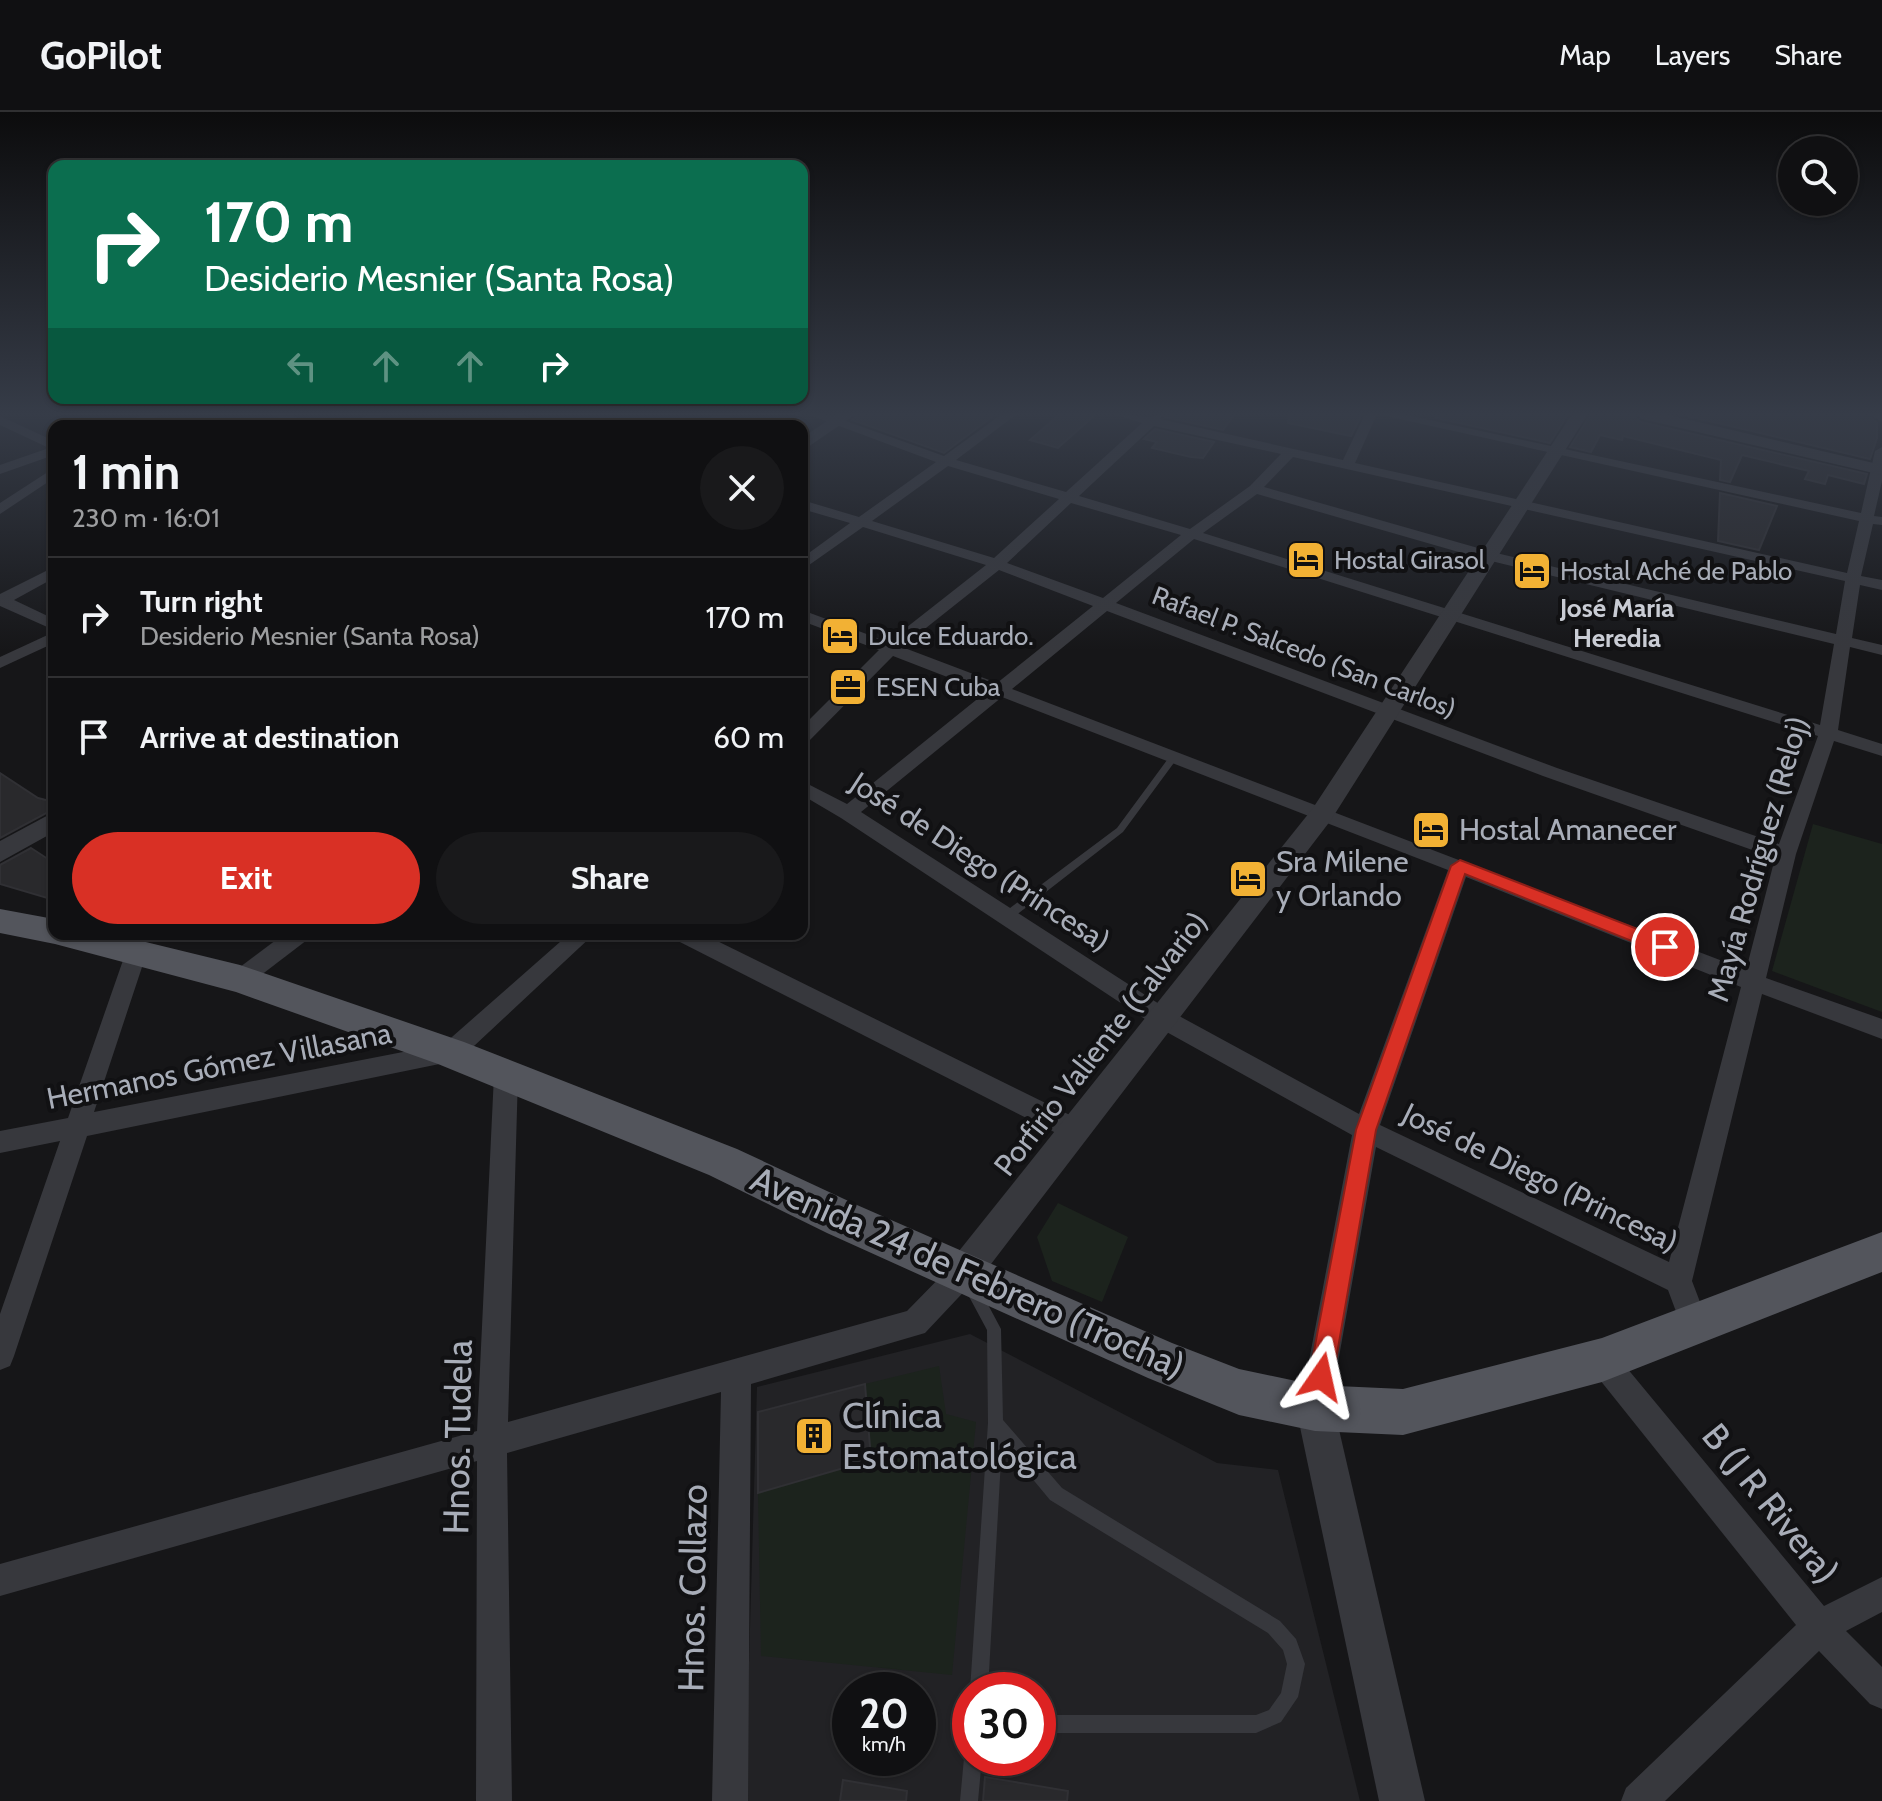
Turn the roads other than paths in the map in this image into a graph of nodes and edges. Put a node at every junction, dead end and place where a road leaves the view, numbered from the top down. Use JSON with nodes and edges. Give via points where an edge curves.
{"nodes":[{"id":1,"x":24,"y":493,"type":"edge"},
{"id":2,"x":903,"y":493,"type":"edge"},
{"id":3,"x":1057,"y":493,"type":"edge"},
{"id":4,"x":1072,"y":493,"type":"edge"},
{"id":5,"x":1250,"y":493,"type":"edge"},
{"id":6,"x":1268,"y":493,"type":"edge"},
{"id":7,"x":1467,"y":493,"type":"edge"},
{"id":8,"x":1528,"y":493,"type":"edge"},
{"id":9,"x":1752,"y":493,"type":"edge"},
{"id":10,"x":1878,"y":493,"type":"edge"},
{"id":11,"x":1068,"y":496,"type":"junction"},
{"id":12,"x":1520,"y":505,"type":"junction"},
{"id":13,"x":808,"y":506,"type":"edge"},
{"id":14,"x":0,"y":510,"type":"edge"},
{"id":15,"x":1875,"y":520,"type":"edge"},
{"id":16,"x":862,"y":521,"type":"junction"},
{"id":17,"x":1192,"y":534,"type":"junction"},
{"id":18,"x":1488,"y":556,"type":"junction"},
{"id":19,"x":808,"y":561,"type":"edge"},
{"id":20,"x":997,"y":564,"type":"junction"},
{"id":21,"x":48,"y":575,"type":"edge"},
{"id":22,"x":1853,"y":579,"type":"junction"},
{"id":23,"x":1882,"y":585,"type":"edge"},
{"id":24,"x":1,"y":600,"type":"edge"},
{"id":25,"x":1107,"y":605,"type":"junction"},
{"id":26,"x":1448,"y":616,"type":"junction"},
{"id":27,"x":808,"y":617,"type":"edge"},
{"id":28,"x":48,"y":622,"type":"edge"},
{"id":29,"x":48,"y":640,"type":"edge"},
{"id":30,"x":1845,"y":641,"type":"junction"},
{"id":31,"x":891,"y":648,"type":"junction"},
{"id":32,"x":1882,"y":650,"type":"edge"},
{"id":33,"x":0,"y":663,"type":"edge"},
{"id":34,"x":998,"y":690,"type":"junction"},
{"id":35,"x":1386,"y":711,"type":"junction"},
{"id":36,"x":808,"y":732,"type":"edge"},
{"id":37,"x":1828,"y":733,"type":"junction"},
{"id":38,"x":1882,"y":750,"type":"edge"},
{"id":39,"x":1173,"y":758,"type":"junction"},
{"id":40,"x":808,"y":790,"type":"edge"},
{"id":41,"x":848,"y":813,"type":"junction"},
{"id":42,"x":1322,"y":814,"type":"junction"},
{"id":43,"x":48,"y":825,"type":"edge"},
{"id":44,"x":0,"y":853,"type":"edge"},
{"id":45,"x":1786,"y":854,"type":"junction"},
{"id":46,"x":1460,"y":866,"type":"junction"},
{"id":47,"x":1006,"y":917,"type":"junction"},
{"id":48,"x":0,"y":921,"type":"edge"},
{"id":49,"x":48,"y":931,"type":"edge"},
{"id":50,"x":291,"y":940,"type":"edge"},
{"id":51,"x":576,"y":940,"type":"edge"},
{"id":52,"x":696,"y":940,"type":"edge"},
{"id":53,"x":115,"y":942,"type":"edge"},
{"id":54,"x":240,"y":979,"type":"junction"},
{"id":55,"x":1753,"y":982,"type":"junction"},
{"id":56,"x":1162,"y":1018,"type":"junction"},
{"id":57,"x":1882,"y":1029,"type":"edge"},
{"id":58,"x":451,"y":1053,"type":"junction"},
{"id":59,"x":506,"y":1075,"type":"junction"},
{"id":60,"x":79,"y":1126,"type":"junction"},
{"id":61,"x":1073,"y":1129,"type":"junction"},
{"id":62,"x":1366,"y":1130,"type":"junction"},
{"id":63,"x":0,"y":1142,"type":"edge"},
{"id":64,"x":1882,"y":1252,"type":"edge"},
{"id":65,"x":963,"y":1273,"type":"junction"},
{"id":66,"x":1678,"y":1281,"type":"junction"},
{"id":67,"x":1694,"y":1323,"type":"junction"},
{"id":68,"x":0,"y":1356,"type":"edge"},
{"id":69,"x":1602,"y":1360,"type":"junction"},
{"id":70,"x":736,"y":1376,"type":"junction"},
{"id":71,"x":1315,"y":1408,"type":"junction"},
{"id":72,"x":996,"y":1423,"type":"junction"},
{"id":73,"x":492,"y":1442,"type":"junction"},
{"id":74,"x":0,"y":1580,"type":"edge"},
{"id":75,"x":1882,"y":1594,"type":"edge"},
{"id":76,"x":1819,"y":1627,"type":"junction"},
{"id":77,"x":980,"y":1672,"type":"edge"},
{"id":78,"x":1882,"y":1692,"type":"edge"},
{"id":79,"x":1056,"y":1724,"type":"edge"},
{"id":80,"x":971,"y":1776,"type":"edge"},
{"id":81,"x":494,"y":1801,"type":"edge"},
{"id":82,"x":730,"y":1801,"type":"edge"},
{"id":83,"x":969,"y":1801,"type":"edge"},
{"id":84,"x":1402,"y":1801,"type":"edge"},
{"id":85,"x":1639,"y":1801,"type":"edge"}],
"edges":[{"from":1,"to":14,"type":"street"},
{"from":2,"to":16,"type":"street"},
{"from":3,"to":11,"type":"street"},
{"from":4,"to":11,"type":"street"},
{"from":5,"to":17,"type":"street"},
{"from":6,"to":18,"type":"street"},
{"from":7,"to":12,"type":"street"},
{"from":8,"to":12,"type":"street","name":"Porfirio Valiente (Calvario)"},
{"from":9,"to":15,"type":"street"},
{"from":10,"to":15,"type":"street","name":"Mayía Rodríguez (Reloj)"},
{"from":11,"to":17,"type":"street"},
{"from":11,"to":20,"type":"street"},
{"from":12,"to":18,"type":"street","name":"Porfirio Valiente (Calvario)"},
{"from":12,"to":22,"type":"street"},
{"from":13,"to":16,"type":"street","name":"Rafael P. Salcedo (San Carlos)"},
{"from":15,"to":22,"type":"street","name":"Mayía Rodríguez (Reloj)"},
{"from":16,"to":19,"type":"street"},
{"from":16,"to":20,"type":"street","name":"Rafael P. Salcedo (San Carlos)"},
{"from":17,"to":25,"type":"street"},
{"from":17,"to":26,"type":"street"},
{"from":18,"to":26,"type":"street","name":"Porfirio Valiente (Calvario)"},
{"from":18,"to":30,"type":"street"},
{"from":20,"to":25,"type":"street","name":"Rafael P. Salcedo (San Carlos)"},
{"from":20,"to":31,"type":"street"},
{"from":21,"to":24,"type":"street"},
{"from":22,"to":23,"type":"street"},
{"from":22,"to":30,"type":"street","name":"Mayía Rodríguez (Reloj)"},
{"from":24,"to":28,"type":"street"},
{"from":25,"to":34,"type":"street"},
{"from":25,"to":35,"type":"street","name":"Rafael P. Salcedo (San Carlos)"},
{"from":26,"to":35,"type":"street","name":"Porfirio Valiente (Calvario)"},
{"from":26,"to":37,"type":"street"},
{"from":27,"to":31,"type":"street"},
{"from":29,"to":33,"type":"street"},
{"from":30,"to":32,"type":"street"},
{"from":30,"to":37,"type":"street","name":"Mayía Rodríguez (Reloj)"},
{"from":31,"to":34,"type":"street"},
{"from":31,"to":36,"type":"street"},
{"from":34,"to":39,"type":"street"},
{"from":34,"to":41,"type":"street"},
{"from":35,"to":42,"type":"street","name":"Porfirio Valiente (Calvario)"},
{"from":35,"to":45,"type":"street","name":"Rafael P. Salcedo (San Carlos)"},
{"from":37,"to":38,"type":"street"},
{"from":37,"to":45,"type":"street","name":"Mayía Rodríguez (Reloj)"},
{"from":39,"to":42,"type":"street"},
{"from":39,"to":47,"type":"lane","via":[[1120,830]]},
{"from":40,"to":41,"type":"street","name":"José de Diego (Princesa)"},
{"from":41,"to":47,"type":"street","name":"José de Diego (Princesa)"},
{"from":42,"to":46,"type":"street"},
{"from":42,"to":56,"type":"street","name":"Porfirio Valiente (Calvario)"},
{"from":43,"to":44,"type":"street"},
{"from":45,"to":55,"type":"street","name":"Mayía Rodríguez (Reloj)"},
{"from":46,"to":55,"type":"street"},
{"from":46,"to":62,"type":"street"},
{"from":47,"to":56,"type":"street","name":"José de Diego (Princesa)"},
{"from":48,"to":49,"type":"main road"},
{"from":50,"to":54,"type":"street"},
{"from":51,"to":58,"type":"street"},
{"from":52,"to":61,"type":"street"},
{"from":53,"to":54,"type":"main road","name":"Avenida 24 de Febrero (Trocha)"},
{"from":53,"to":60,"type":"street"},
{"from":54,"to":58,"type":"main road","name":"Avenida 24 de Febrero (Trocha)"},
{"from":55,"to":57,"type":"street"},
{"from":55,"to":66,"type":"street","name":"Mayía Rodríguez (Reloj)"},
{"from":56,"to":61,"type":"street","name":"Porfirio Valiente (Calvario)"},
{"from":56,"to":62,"type":"street","name":"José de Diego (Princesa)"},
{"from":58,"to":59,"type":"main road","name":"Avenida 24 de Febrero (Trocha)"},
{"from":58,"to":60,"type":"street","name":"Hermanos Gómez Villasana"},
{"from":59,"to":65,"type":"main road","name":"Avenida 24 de Febrero (Trocha)","via":[[723,1162]]},
{"from":59,"to":73,"type":"street","name":"Hnos. Tudela"},
{"from":60,"to":63,"type":"street","name":"Hermanos Gómez Villasana"},
{"from":60,"to":68,"type":"street"},
{"from":61,"to":65,"type":"street","name":"Porfirio Valiente (Calvario)"},
{"from":62,"to":66,"type":"street","name":"José de Diego (Princesa)"},
{"from":62,"to":71,"type":"street"},
{"from":64,"to":67,"type":"main road","name":"Avenida 24 de Febrero (Trocha)"},
{"from":65,"to":70,"type":"street","via":[[915,1323]]},
{"from":65,"to":71,"type":"main road","name":"Avenida 24 de Febrero (Trocha)","via":[[1239,1392]]},
{"from":65,"to":72,"type":"lane","via":[[994,1329]]},
{"from":66,"to":67,"type":"street","name":"José de Diego (Princesa)"},
{"from":67,"to":69,"type":"main road","name":"Avenida 24 de Febrero (Trocha)"},
{"from":69,"to":71,"type":"main road","name":"Avenida 24 de Febrero (Trocha)","via":[[1403,1412]]},
{"from":69,"to":76,"type":"street","name":"B (J R Rivera)"},
{"from":70,"to":73,"type":"street"},
{"from":70,"to":82,"type":"street","name":"Hnos. Collazo"},
{"from":71,"to":84,"type":"street"},
{"from":72,"to":77,"type":"lane"},
{"from":72,"to":79,"type":"lane","via":[[1056,1494],[1274,1627],[1290,1645],[1296,1664],[1289,1697],[1275,1716],[1256,1724]]},
{"from":73,"to":74,"type":"street"},
{"from":73,"to":81,"type":"street","name":"Hnos. Tudela"},
{"from":75,"to":76,"type":"street"},
{"from":76,"to":78,"type":"street","name":"B (J R Rivera)"},
{"from":76,"to":85,"type":"street"},
{"from":80,"to":83,"type":"lane"}]}
